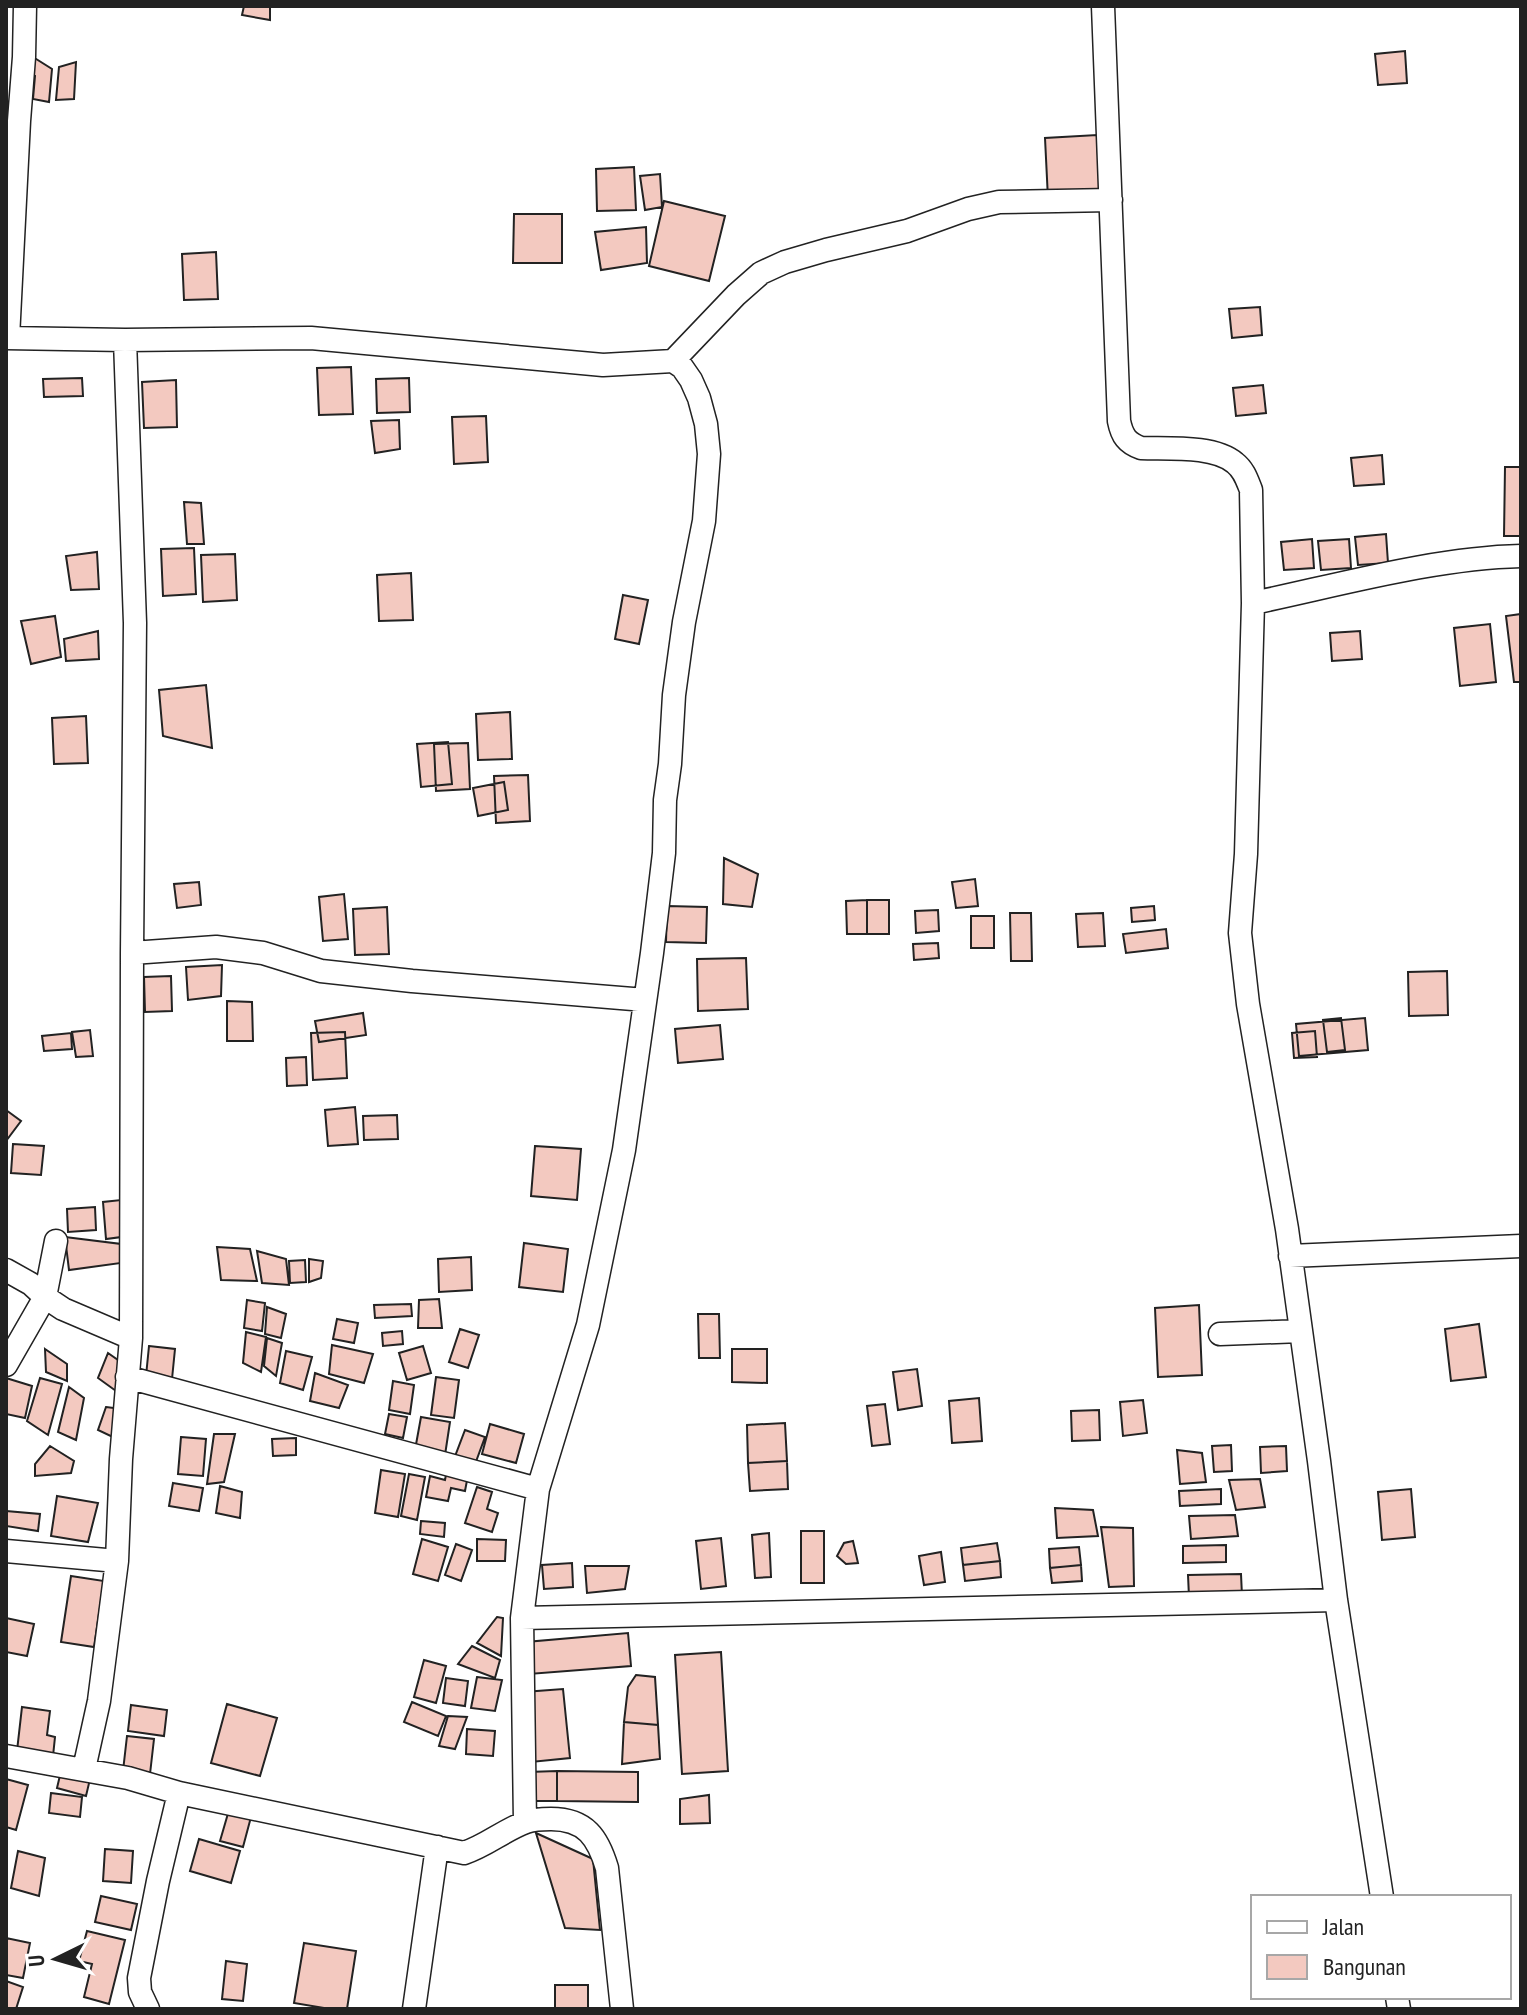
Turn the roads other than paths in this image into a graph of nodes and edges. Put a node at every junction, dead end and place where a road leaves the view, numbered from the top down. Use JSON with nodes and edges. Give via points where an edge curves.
{"nodes":[{"id":1,"x":25,"y":6,"type":"edge"},
{"id":2,"x":1103,"y":6,"type":"edge"},
{"id":3,"x":1111,"y":200,"type":"junction"},
{"id":4,"x":7,"y":338,"type":"edge"},
{"id":5,"x":125,"y":340,"type":"junction"},
{"id":6,"x":673,"y":361,"type":"junction"},
{"id":7,"x":1521,"y":556,"type":"edge"},
{"id":8,"x":1253,"y":603,"type":"junction"},
{"id":9,"x":132,"y":953,"type":"junction"},
{"id":10,"x":645,"y":1000,"type":"junction"},
{"id":11,"x":56,"y":1241,"type":"dead end"},
{"id":12,"x":1521,"y":1246,"type":"edge"},
{"id":13,"x":1290,"y":1256,"type":"junction"},
{"id":14,"x":6,"y":1270,"type":"edge"},
{"id":15,"x":45,"y":1297,"type":"junction"},
{"id":16,"x":1301,"y":1331,"type":"junction"},
{"id":17,"x":1220,"y":1334,"type":"dead end"},
{"id":18,"x":131,"y":1338,"type":"junction"},
{"id":19,"x":6,"y":1365,"type":"edge"},
{"id":20,"x":127,"y":1377,"type":"junction"},
{"id":21,"x":538,"y":1489,"type":"junction"},
{"id":22,"x":6,"y":1551,"type":"edge"},
{"id":23,"x":117,"y":1561,"type":"junction"},
{"id":24,"x":1336,"y":1600,"type":"junction"},
{"id":25,"x":522,"y":1618,"type":"junction"},
{"id":26,"x":6,"y":1756,"type":"edge"},
{"id":27,"x":84,"y":1769,"type":"junction"},
{"id":28,"x":179,"y":1793,"type":"junction"},
{"id":29,"x":525,"y":1822,"type":"junction"},
{"id":30,"x":437,"y":1847,"type":"junction"},
{"id":31,"x":1382,"y":1895,"type":"edge"},
{"id":32,"x":148,"y":2009,"type":"edge"},
{"id":33,"x":414,"y":2009,"type":"edge"},
{"id":34,"x":622,"y":2009,"type":"edge"}],
"edges":[{"from":1,"to":4,"type":"street"},
{"from":2,"to":3,"type":"street"},
{"from":3,"to":6,"type":"street","via":[[999,202],[785,262],[745,287]]},
{"from":3,"to":8,"type":"street","via":[[1121,430],[1141,448],[1208,451],[1237,464],[1251,490]]},
{"from":4,"to":5,"type":"street"},
{"from":5,"to":6,"type":"street","via":[[311,338],[603,365]]},
{"from":5,"to":9,"type":"street","via":[[135,623]]},
{"from":6,"to":10,"type":"street","via":[[699,398],[709,454],[704,521],[674,695],[664,853]]},
{"from":7,"to":8,"type":"street","via":[[1387,574]]},
{"from":8,"to":13,"type":"street","via":[[1240,933]]},
{"from":9,"to":10,"type":"street","via":[[216,947],[263,953],[321,971]]},
{"from":9,"to":18,"type":"street"},
{"from":10,"to":21,"type":"street","via":[[624,1150],[588,1325]]},
{"from":11,"to":15,"type":"street"},
{"from":12,"to":13,"type":"street"},
{"from":13,"to":16,"type":"street"},
{"from":14,"to":15,"type":"street"},
{"from":15,"to":18,"type":"street"},
{"from":15,"to":19,"type":"street"},
{"from":16,"to":17,"type":"street"},
{"from":16,"to":24,"type":"street"},
{"from":18,"to":20,"type":"street"},
{"from":20,"to":21,"type":"street"},
{"from":20,"to":23,"type":"street"},
{"from":21,"to":25,"type":"street"},
{"from":22,"to":23,"type":"street"},
{"from":23,"to":27,"type":"street","via":[[99,1701]]},
{"from":24,"to":25,"type":"street"},
{"from":24,"to":31,"type":"street"},
{"from":25,"to":29,"type":"street"},
{"from":26,"to":27,"type":"street"},
{"from":27,"to":28,"type":"street"},
{"from":28,"to":30,"type":"street"},
{"from":28,"to":32,"type":"street","via":[[139,1978]]},
{"from":29,"to":30,"type":"street","via":[[464,1853]]},
{"from":29,"to":34,"type":"street","via":[[561,1819],[580,1825],[601,1847]]},
{"from":30,"to":33,"type":"street"}]}
